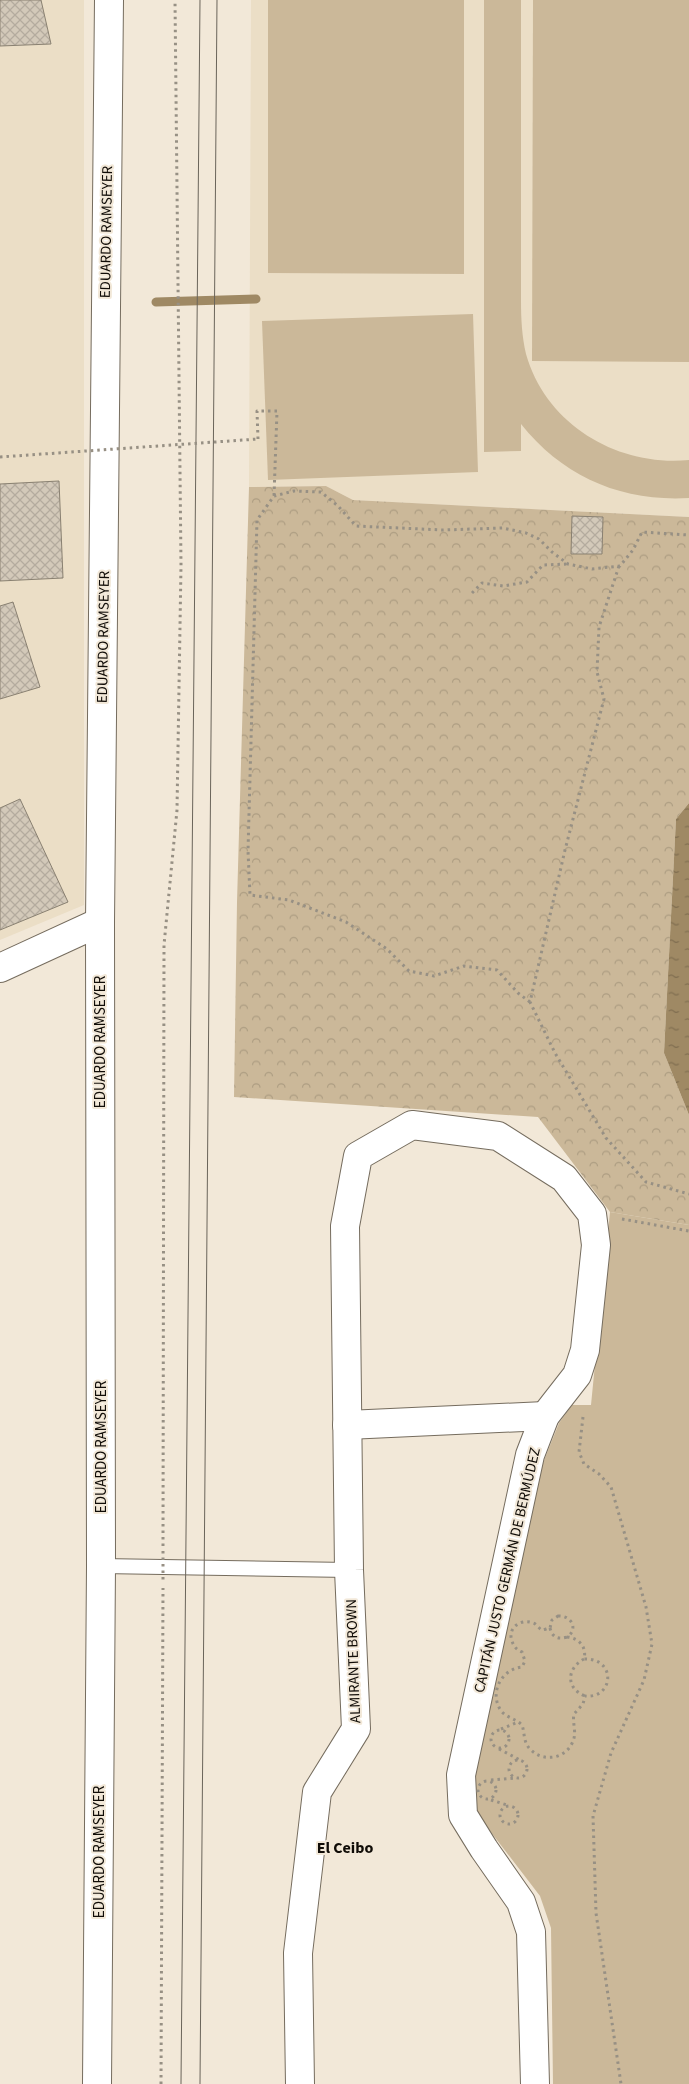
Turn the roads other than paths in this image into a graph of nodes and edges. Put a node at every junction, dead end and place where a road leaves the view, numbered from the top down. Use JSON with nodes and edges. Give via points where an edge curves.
{"nodes":[{"id":1,"x":109,"y":0,"type":"edge"},
{"id":2,"x":100,"y":922,"type":"junction"},
{"id":3,"x":0,"y":968,"type":"edge"},
{"id":4,"x":345,"y":1226,"type":"joint"},
{"id":5,"x":545,"y":1416,"type":"junction"},
{"id":6,"x":347,"y":1425,"type":"junction"},
{"id":7,"x":101,"y":1566,"type":"junction"},
{"id":8,"x":349,"y":1570,"type":"junction"},
{"id":9,"x":98,"y":2084,"type":"edge"},
{"id":10,"x":300,"y":2084,"type":"edge"},
{"id":11,"x":535,"y":2084,"type":"edge"}],
"edges":[{"from":1,"to":2,"type":"street","name":"EDUARDO RAMSEYER"},
{"from":2,"to":3,"type":"street"},
{"from":2,"to":7,"type":"street","name":"EDUARDO RAMSEYER"},
{"from":4,"to":5,"type":"street","name":"CAPITÁN JUSTO GERMÁN DE BERMÚDEZ","via":[[358,1156],[412,1125],[498,1136],[564,1178],[592,1214],[596,1245],[586,1350],[577,1375]]},
{"from":4,"to":6,"type":"street","name":"ALMIRANTE BROWN"},
{"from":5,"to":6,"type":"street"},
{"from":5,"to":11,"type":"street","name":"CAPITÁN JUSTO GERMÁN DE BERMÚDEZ","via":[[530,1454],[461,1775],[463,1815],[521,1902],[532,1932]]},
{"from":6,"to":8,"type":"street","name":"ALMIRANTE BROWN"},
{"from":7,"to":8,"type":"lane"},
{"from":7,"to":9,"type":"street","name":"EDUARDO RAMSEYER"},
{"from":8,"to":10,"type":"street","name":"ALMIRANTE BROWN","via":[[356,1730],[317,1792],[298,1953]]}]}
